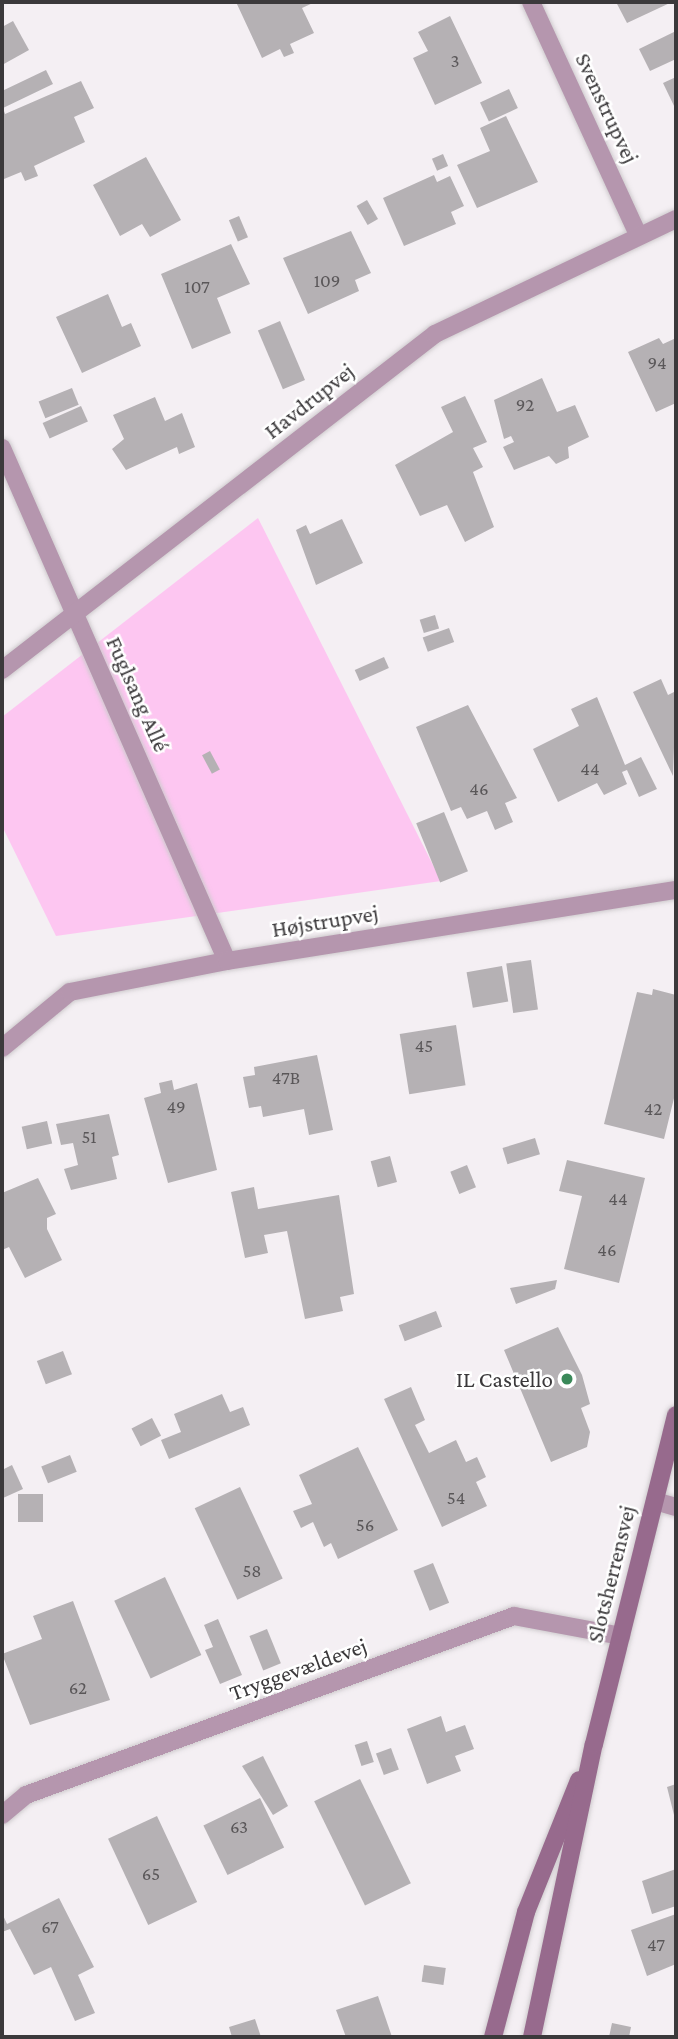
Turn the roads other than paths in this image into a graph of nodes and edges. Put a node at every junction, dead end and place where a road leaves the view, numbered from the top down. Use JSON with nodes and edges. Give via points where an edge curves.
{"nodes":[{"id":1,"x":531,"y":2,"type":"edge"},
{"id":2,"x":676,"y":219,"type":"edge"},
{"id":3,"x":638,"y":236,"type":"junction"},
{"id":4,"x":2,"y":448,"type":"edge"},
{"id":5,"x":75,"y":614,"type":"junction"},
{"id":6,"x":2,"y":670,"type":"edge"},
{"id":7,"x":676,"y":890,"type":"edge"},
{"id":8,"x":228,"y":961,"type":"junction"},
{"id":9,"x":2,"y":1048,"type":"edge"},
{"id":10,"x":676,"y":1415,"type":"edge"},
{"id":11,"x":655,"y":1501,"type":"junction"},
{"id":12,"x":676,"y":1507,"type":"edge"},
{"id":13,"x":621,"y":1636,"type":"junction"},
{"id":14,"x":594,"y":1744,"type":"junction"},
{"id":15,"x":2,"y":1815,"type":"edge"},
{"id":16,"x":493,"y":2037,"type":"edge"},
{"id":17,"x":532,"y":2037,"type":"edge"}],
"edges":[{"from":1,"to":3,"type":"street","name":"Svenstrupvej"},
{"from":2,"to":3,"type":"street","name":"Havdrupvej"},
{"from":3,"to":5,"type":"street","name":"Havdrupvej","via":[[435,334]]},
{"from":4,"to":5,"type":"street","name":"Fuglsang Allé"},
{"from":5,"to":6,"type":"street","name":"Havdrupvej"},
{"from":5,"to":8,"type":"street","name":"Fuglsang Allé"},
{"from":7,"to":8,"type":"street","name":"Højstrupvej"},
{"from":8,"to":9,"type":"street","name":"Højstrupvej","via":[[70,992]]},
{"from":10,"to":11,"type":"street","name":"Slotsherrensvej"},
{"from":11,"to":12,"type":"street"},
{"from":11,"to":13,"type":"street","name":"Slotsherrensvej"},
{"from":13,"to":14,"type":"street","name":"Slotsherrensvej"},
{"from":13,"to":15,"type":"street","name":"Tryggevældevej","via":[[514,1616],[26,1795]]},
{"from":14,"to":16,"type":"street","name":"Slotsherrensvej","via":[[526,1912]]},
{"from":14,"to":17,"type":"street","name":"Slotsherrensvej"}]}
